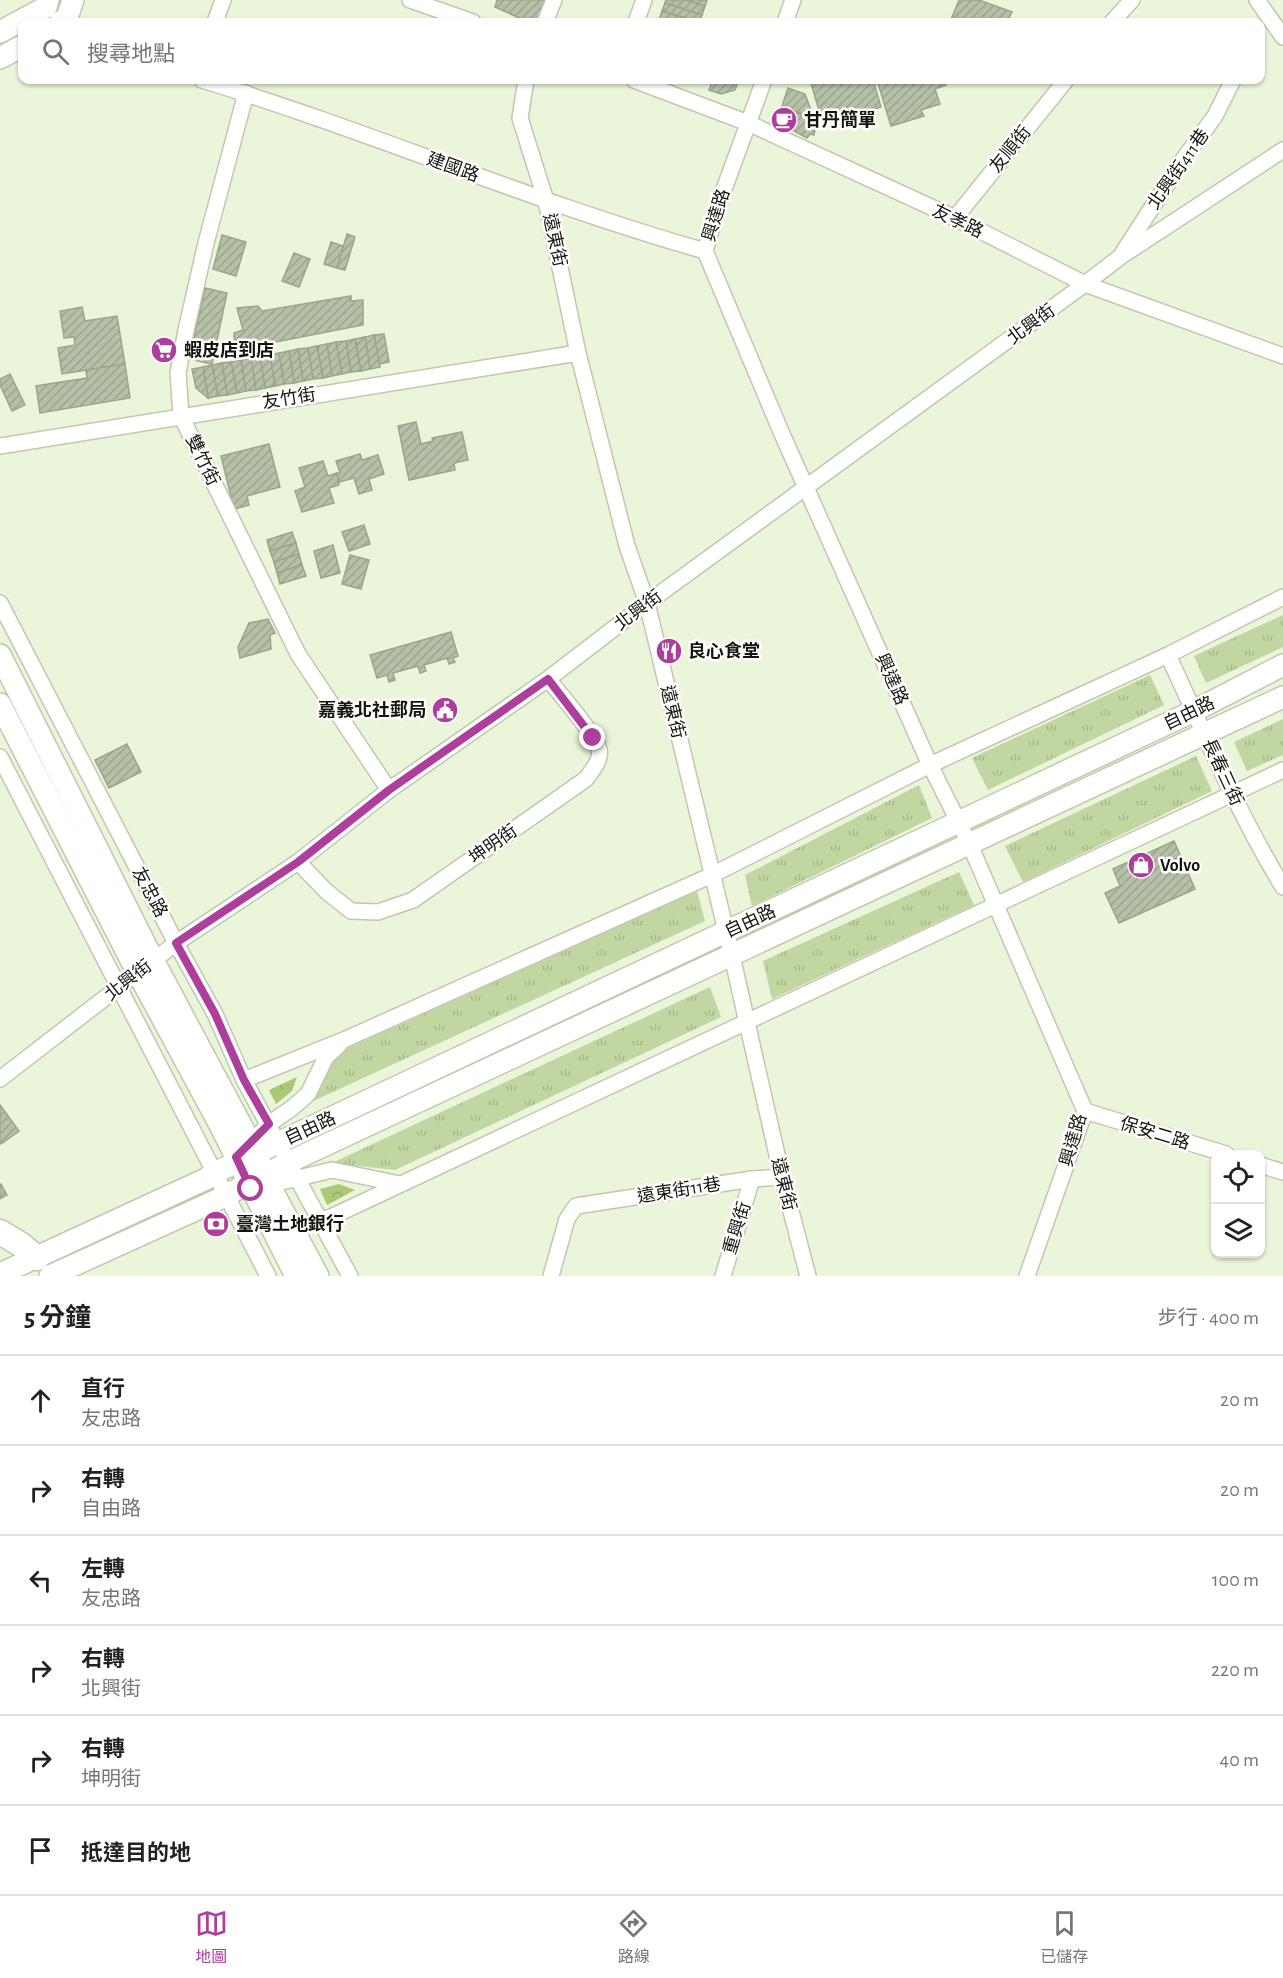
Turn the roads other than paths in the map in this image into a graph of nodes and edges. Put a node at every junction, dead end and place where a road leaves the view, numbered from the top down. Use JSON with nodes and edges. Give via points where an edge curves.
{"nodes":[{"id":1,"x":223,"y":0,"type":"edge"},
{"id":2,"x":410,"y":0,"type":"edge"},
{"id":3,"x":554,"y":0,"type":"edge"},
{"id":4,"x":644,"y":0,"type":"edge"},
{"id":5,"x":793,"y":0,"type":"edge"},
{"id":6,"x":1132,"y":0,"type":"edge"},
{"id":7,"x":426,"y":3,"type":"edge"},
{"id":8,"x":1264,"y":8,"type":"edge"},
{"id":9,"x":61,"y":12,"type":"edge"},
{"id":10,"x":43,"y":18,"type":"edge"},
{"id":11,"x":216,"y":18,"type":"edge"},
{"id":12,"x":463,"y":18,"type":"edge"},
{"id":13,"x":547,"y":18,"type":"edge"},
{"id":14,"x":637,"y":18,"type":"edge"},
{"id":15,"x":786,"y":18,"type":"edge"},
{"id":16,"x":1116,"y":18,"type":"edge"},
{"id":17,"x":18,"y":26,"type":"edge"},
{"id":18,"x":0,"y":32,"type":"edge"},
{"id":19,"x":1283,"y":37,"type":"edge"},
{"id":20,"x":18,"y":48,"type":"edge"},
{"id":21,"x":0,"y":58,"type":"edge"},
{"id":22,"x":216,"y":84,"type":"edge"},
{"id":23,"x":525,"y":84,"type":"edge"},
{"id":24,"x":645,"y":84,"type":"edge"},
{"id":25,"x":763,"y":84,"type":"edge"},
{"id":26,"x":1063,"y":84,"type":"edge"},
{"id":27,"x":1231,"y":84,"type":"edge"},
{"id":28,"x":246,"y":93,"type":"junction"},
{"id":29,"x":748,"y":123,"type":"junction"},
{"id":30,"x":1283,"y":150,"type":"edge"},
{"id":31,"x":546,"y":201,"type":"junction"},
{"id":32,"x":955,"y":218,"type":"junction"},
{"id":33,"x":705,"y":251,"type":"junction"},
{"id":34,"x":1120,"y":257,"type":"junction"},
{"id":35,"x":1085,"y":284,"type":"junction"},
{"id":36,"x":578,"y":353,"type":"junction"},
{"id":37,"x":1283,"y":356,"type":"edge"},
{"id":38,"x":181,"y":416,"type":"junction"},
{"id":39,"x":0,"y":446,"type":"edge"},
{"id":40,"x":807,"y":486,"type":"junction"},
{"id":41,"x":1283,"y":597,"type":"edge"},
{"id":42,"x":0,"y":603,"type":"edge"},
{"id":43,"x":647,"y":603,"type":"junction"},
{"id":44,"x":0,"y":655,"type":"edge"},
{"id":45,"x":1168,"y":655,"type":"junction"},
{"id":46,"x":1283,"y":665,"type":"edge"},
{"id":47,"x":548,"y":679,"type":"junction"},
{"id":48,"x":1283,"y":697,"type":"edge"},
{"id":49,"x":0,"y":704,"type":"edge"},
{"id":50,"x":1194,"y":711,"type":"junction"},
{"id":51,"x":1205,"y":735,"type":"junction"},
{"id":52,"x":0,"y":757,"type":"edge"},
{"id":53,"x":930,"y":765,"type":"junction"},
{"id":54,"x":1283,"y":770,"type":"edge"},
{"id":55,"x":389,"y":790,"type":"junction"},
{"id":56,"x":1233,"y":793,"type":"junction"},
{"id":57,"x":959,"y":822,"type":"junction"},
{"id":58,"x":970,"y":845,"type":"junction"},
{"id":59,"x":298,"y":862,"type":"junction"},
{"id":60,"x":712,"y":875,"type":"junction"},
{"id":61,"x":1283,"y":887,"type":"edge"},
{"id":62,"x":996,"y":904,"type":"junction"},
{"id":63,"x":725,"y":933,"type":"junction"},
{"id":64,"x":176,"y":943,"type":"junction"},
{"id":65,"x":732,"y":956,"type":"junction"},
{"id":66,"x":145,"y":966,"type":"junction"},
{"id":67,"x":120,"y":988,"type":"junction"},
{"id":68,"x":747,"y":1022,"type":"junction"},
{"id":69,"x":346,"y":1039,"type":"junction"},
{"id":70,"x":0,"y":1079,"type":"edge"},
{"id":71,"x":244,"y":1080,"type":"junction"},
{"id":72,"x":1085,"y":1111,"type":"junction"},
{"id":73,"x":269,"y":1124,"type":"junction"},
{"id":74,"x":279,"y":1143,"type":"junction"},
{"id":75,"x":1211,"y":1150,"type":"edge"},
{"id":76,"x":245,"y":1154,"type":"junction"},
{"id":77,"x":1265,"y":1167,"type":"edge"},
{"id":78,"x":292,"y":1170,"type":"junction"},
{"id":79,"x":1283,"y":1172,"type":"edge"},
{"id":80,"x":214,"y":1173,"type":"junction"},
{"id":81,"x":782,"y":1177,"type":"junction"},
{"id":82,"x":752,"y":1179,"type":"junction"},
{"id":83,"x":259,"y":1183,"type":"junction"},
{"id":84,"x":400,"y":1184,"type":"junction"},
{"id":85,"x":226,"y":1196,"type":"junction"},
{"id":86,"x":318,"y":1220,"type":"junction"},
{"id":87,"x":0,"y":1232,"type":"edge"},
{"id":88,"x":43,"y":1267,"type":"edge"},
{"id":89,"x":0,"y":1274,"type":"edge"},
{"id":90,"x":268,"y":1276,"type":"edge"},
{"id":91,"x":296,"y":1276,"type":"edge"},
{"id":92,"x":318,"y":1276,"type":"edge"},
{"id":93,"x":350,"y":1276,"type":"edge"},
{"id":94,"x":551,"y":1276,"type":"edge"},
{"id":95,"x":723,"y":1276,"type":"edge"},
{"id":96,"x":808,"y":1276,"type":"edge"},
{"id":97,"x":1027,"y":1276,"type":"edge"}],
"edges":[{"from":1,"to":11,"type":"street"},
{"from":2,"to":7,"type":"street"},
{"from":3,"to":13,"type":"street"},
{"from":4,"to":14,"type":"street"},
{"from":5,"to":15,"type":"street"},
{"from":6,"to":16,"type":"street"},
{"from":7,"to":12,"type":"street"},
{"from":8,"to":19,"type":"street"},
{"from":9,"to":10,"type":"street"},
{"from":17,"to":18,"type":"street"},
{"from":20,"to":21,"type":"street"},
{"from":22,"to":28,"type":"street","name":"建國路"},
{"from":23,"to":31,"type":"street","name":"遠東街","via":[[520,118]]},
{"from":24,"to":29,"type":"street","name":"友孝路"},
{"from":25,"to":29,"type":"street","name":"興達路"},
{"from":26,"to":32,"type":"street","name":"友順街"},
{"from":27,"to":34,"type":"street","name":"北興街411巷","via":[[1215,116]]},
{"from":28,"to":31,"type":"street","name":"建國路"},
{"from":28,"to":38,"type":"street","name":"雙竹街","via":[[186,330],[178,373]]},
{"from":29,"to":32,"type":"street","name":"友孝路"},
{"from":29,"to":33,"type":"street","name":"興達路"},
{"from":30,"to":34,"type":"street","name":"北興街"},
{"from":31,"to":33,"type":"street","name":"建國路"},
{"from":31,"to":36,"type":"street","name":"遠東街"},
{"from":32,"to":35,"type":"street","name":"友孝路"},
{"from":33,"to":40,"type":"street","name":"興達路"},
{"from":34,"to":35,"type":"street","name":"北興街"},
{"from":35,"to":37,"type":"street","name":"友孝路"},
{"from":35,"to":40,"type":"street","name":"北興街"},
{"from":36,"to":38,"type":"street","name":"友竹街"},
{"from":36,"to":43,"type":"street","name":"遠東街","via":[[627,546]]},
{"from":38,"to":39,"type":"street","name":"友竹街"},
{"from":38,"to":55,"type":"street","name":"雙竹街","via":[[298,654]]},
{"from":40,"to":43,"type":"street","name":"北興街"},
{"from":40,"to":53,"type":"street","name":"興達路"},
{"from":41,"to":45,"type":"street","name":"自由路"},
{"from":42,"to":64,"type":"street","name":"友忠路"},
{"from":43,"to":47,"type":"street","name":"北興街"},
{"from":43,"to":60,"type":"street","name":"遠東街"},
{"from":44,"to":66,"type":"street","name":"友忠路"},
{"from":45,"to":50,"type":"street","name":"長春三街"},
{"from":45,"to":53,"type":"street","name":"自由路"},
{"from":46,"to":50,"type":"street","name":"自由路"},
{"from":47,"to":55,"type":"street","name":"北興街"},
{"from":47,"to":59,"type":"street","name":"坤明街","via":[[600,750],[598,763],[586,779],[413,900],[378,912],[351,911]]},
{"from":48,"to":51,"type":"street","name":"自由路"},
{"from":49,"to":66,"type":"street","name":"友忠路"},
{"from":50,"to":51,"type":"street","name":"長春三街"},
{"from":50,"to":57,"type":"street","name":"自由路"},
{"from":51,"to":56,"type":"street","name":"長春三街"},
{"from":51,"to":58,"type":"street","name":"自由路"},
{"from":52,"to":67,"type":"street"},
{"from":53,"to":57,"type":"street","name":"興達路"},
{"from":53,"to":60,"type":"street","name":"自由路"},
{"from":54,"to":56,"type":"street"},
{"from":55,"to":59,"type":"street","name":"北興街"},
{"from":56,"to":61,"type":"street","name":"長春三街"},
{"from":56,"to":62,"type":"street"},
{"from":57,"to":58,"type":"street","name":"興達路"},
{"from":57,"to":63,"type":"street","name":"自由路"},
{"from":58,"to":62,"type":"street","name":"興達路"},
{"from":58,"to":65,"type":"street","name":"自由路"},
{"from":59,"to":64,"type":"street","name":"北興街"},
{"from":60,"to":63,"type":"street","name":"遠東街"},
{"from":60,"to":69,"type":"street","name":"自由路"},
{"from":62,"to":68,"type":"street"},
{"from":62,"to":72,"type":"street","name":"興達路"},
{"from":63,"to":65,"type":"street","name":"遠東街"},
{"from":63,"to":74,"type":"street","name":"自由路"},
{"from":64,"to":66,"type":"street","name":"北興街"},
{"from":64,"to":71,"type":"street","name":"友忠路","via":[[215,1014]]},
{"from":65,"to":68,"type":"street","name":"遠東街"},
{"from":65,"to":78,"type":"street","name":"自由路"},
{"from":66,"to":67,"type":"street","name":"北興街"},
{"from":66,"to":76,"type":"street","name":"友忠路"},
{"from":67,"to":70,"type":"street","name":"北興街"},
{"from":67,"to":80,"type":"street"},
{"from":68,"to":81,"type":"street","name":"遠東街"},
{"from":68,"to":84,"type":"street"},
{"from":69,"to":71,"type":"street","name":"自由路"},
{"from":69,"to":73,"type":"street","name":"自由路","via":[[326,1057],[308,1094]]},
{"from":71,"to":73,"type":"street","name":"友忠路"},
{"from":72,"to":75,"type":"street","name":"保安二路"},
{"from":72,"to":97,"type":"street","name":"興達路"},
{"from":73,"to":74,"type":"street","name":"友忠路"},
{"from":73,"to":76,"type":"street","name":"自由路"},
{"from":74,"to":76,"type":"street","name":"自由路"},
{"from":74,"to":78,"type":"street","name":"友忠路"},
{"from":76,"to":80,"type":"street","name":"自由路"},
{"from":76,"to":83,"type":"street","name":"友忠路"},
{"from":77,"to":79,"type":"street"},
{"from":78,"to":83,"type":"street","name":"自由路"},
{"from":78,"to":84,"type":"street","name":"自由路","via":[[332,1170]]},
{"from":78,"to":86,"type":"street","name":"友忠路"},
{"from":80,"to":85,"type":"street"},
{"from":80,"to":88,"type":"street","name":"自由路"},
{"from":81,"to":82,"type":"street","name":"遠東街11巷"},
{"from":81,"to":96,"type":"street","name":"遠東街"},
{"from":82,"to":94,"type":"street","name":"遠東街11巷","via":[[576,1206],[567,1219]]},
{"from":82,"to":95,"type":"street","name":"重興街"},
{"from":83,"to":85,"type":"street","name":"自由路"},
{"from":83,"to":91,"type":"street","name":"友忠路"},
{"from":83,"to":92,"type":"street","name":"友忠路"},
{"from":84,"to":86,"type":"street"},
{"from":85,"to":88,"type":"street","name":"自由路"},
{"from":85,"to":90,"type":"street"},
{"from":86,"to":93,"type":"street","name":"友忠路"},
{"from":87,"to":88,"type":"main road","via":[[20,1244]]},
{"from":88,"to":89,"type":"street","name":"自由路"}]}
